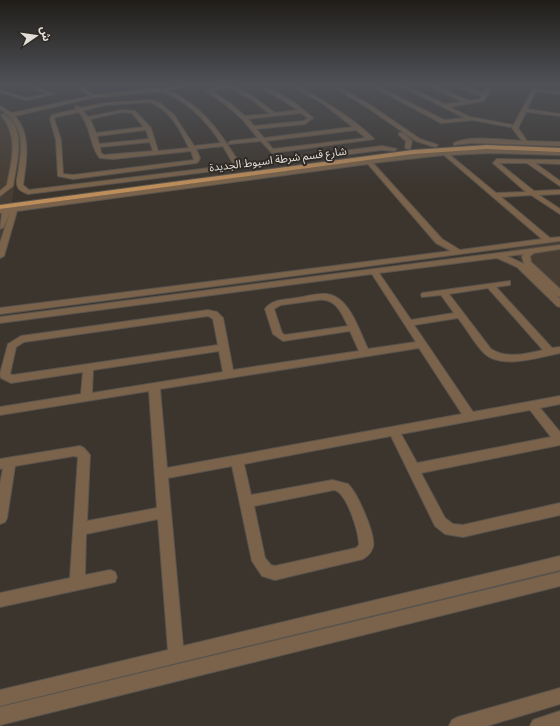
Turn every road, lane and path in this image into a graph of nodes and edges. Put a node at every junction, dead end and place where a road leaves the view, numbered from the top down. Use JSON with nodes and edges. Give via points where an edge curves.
{"nodes":[{"id":1,"x":88,"y":118,"type":"edge"},
{"id":2,"x":8,"y":119,"type":"edge"},
{"id":3,"x":15,"y":119,"type":"edge"},
{"id":4,"x":52,"y":119,"type":"edge"},
{"id":5,"x":139,"y":119,"type":"edge"},
{"id":6,"x":174,"y":119,"type":"edge"},
{"id":7,"x":207,"y":119,"type":"edge"},
{"id":8,"x":210,"y":119,"type":"edge"},
{"id":9,"x":246,"y":119,"type":"edge"},
{"id":10,"x":310,"y":119,"type":"edge"},
{"id":11,"x":346,"y":119,"type":"edge"},
{"id":12,"x":380,"y":119,"type":"edge"},
{"id":13,"x":387,"y":119,"type":"edge"},
{"id":14,"x":437,"y":119,"type":"edge"},
{"id":15,"x":472,"y":119,"type":"joint"},
{"id":16,"x":513,"y":119,"type":"edge"},
{"id":17,"x":520,"y":119,"type":"edge"},
{"id":18,"x":510,"y":125,"type":"junction"},
{"id":19,"x":148,"y":128,"type":"junction"},
{"id":20,"x":254,"y":128,"type":"junction"},
{"id":21,"x":359,"y":128,"type":"junction"},
{"id":22,"x":220,"y":132,"type":"junction"},
{"id":23,"x":94,"y":135,"type":"junction"},
{"id":24,"x":152,"y":140,"type":"junction"},
{"id":25,"x":261,"y":140,"type":"junction"},
{"id":26,"x":518,"y":141,"type":"junction"},
{"id":27,"x":525,"y":142,"type":"junction"},
{"id":28,"x":228,"y":144,"type":"junction"},
{"id":29,"x":541,"y":144,"type":"junction"},
{"id":30,"x":560,"y":145,"type":"edge"},
{"id":31,"x":97,"y":146,"type":"junction"},
{"id":32,"x":458,"y":146,"type":"junction"},
{"id":33,"x":192,"y":148,"type":"junction"},
{"id":34,"x":408,"y":148,"type":"junction"},
{"id":35,"x":489,"y":149,"type":"junction"},
{"id":36,"x":394,"y":150,"type":"junction"},
{"id":37,"x":433,"y":150,"type":"junction"},
{"id":38,"x":560,"y":150,"type":"edge"},
{"id":39,"x":445,"y":152,"type":"junction"},
{"id":40,"x":156,"y":153,"type":"junction"},
{"id":41,"x":560,"y":153,"type":"edge"},
{"id":42,"x":527,"y":160,"type":"junction"},
{"id":43,"x":370,"y":161,"type":"junction"},
{"id":44,"x":360,"y":162,"type":"junction"},
{"id":45,"x":560,"y":162,"type":"edge"},
{"id":46,"x":294,"y":164,"type":"junction"},
{"id":47,"x":242,"y":166,"type":"junction"},
{"id":48,"x":161,"y":178,"type":"junction"},
{"id":49,"x":560,"y":184,"type":"edge"},
{"id":50,"x":94,"y":191,"type":"junction"},
{"id":51,"x":560,"y":192,"type":"edge"},
{"id":52,"x":532,"y":193,"type":"junction"},
{"id":53,"x":0,"y":194,"type":"edge"},
{"id":54,"x":54,"y":194,"type":"junction"},
{"id":55,"x":495,"y":195,"type":"junction"},
{"id":56,"x":72,"y":199,"type":"junction"},
{"id":57,"x":0,"y":201,"type":"edge"},
{"id":58,"x":20,"y":207,"type":"junction"},
{"id":59,"x":2,"y":209,"type":"edge"},
{"id":60,"x":560,"y":212,"type":"edge"},
{"id":61,"x":0,"y":227,"type":"edge"},
{"id":62,"x":560,"y":239,"type":"edge"},
{"id":63,"x":548,"y":240,"type":"junction"},
{"id":64,"x":560,"y":247,"type":"edge"},
{"id":65,"x":531,"y":251,"type":"junction"},
{"id":66,"x":459,"y":252,"type":"junction"},
{"id":67,"x":431,"y":255,"type":"junction"},
{"id":68,"x":498,"y":255,"type":"junction"},
{"id":69,"x":0,"y":256,"type":"edge"},
{"id":70,"x":388,"y":261,"type":"junction"},
{"id":71,"x":395,"y":268,"type":"junction"},
{"id":72,"x":374,"y":271,"type":"junction"},
{"id":73,"x":507,"y":283,"type":"dead end"},
{"id":74,"x":490,"y":286,"type":"junction"},
{"id":75,"x":443,"y":292,"type":"junction"},
{"id":76,"x":556,"y":294,"type":"edge"},
{"id":77,"x":425,"y":295,"type":"dead end"},
{"id":78,"x":115,"y":300,"type":"junction"},
{"id":79,"x":560,"y":304,"type":"edge"},
{"id":80,"x":1,"y":313,"type":"edge"},
{"id":81,"x":460,"y":315,"type":"junction"},
{"id":82,"x":408,"y":323,"type":"junction"},
{"id":83,"x":352,"y":328,"type":"junction"},
{"id":84,"x":422,"y":344,"type":"junction"},
{"id":85,"x":224,"y":347,"type":"junction"},
{"id":86,"x":560,"y":350,"type":"edge"},
{"id":87,"x":550,"y":352,"type":"junction"},
{"id":88,"x":365,"y":353,"type":"junction"},
{"id":89,"x":88,"y":367,"type":"junction"},
{"id":90,"x":229,"y":374,"type":"junction"},
{"id":91,"x":154,"y":386,"type":"junction"},
{"id":92,"x":86,"y":397,"type":"junction"},
{"id":93,"x":560,"y":400,"type":"edge"},
{"id":94,"x":532,"y":405,"type":"junction"},
{"id":95,"x":0,"y":411,"type":"edge"},
{"id":96,"x":470,"y":417,"type":"junction"},
{"id":97,"x":394,"y":431,"type":"junction"},
{"id":98,"x":560,"y":440,"type":"edge"},
{"id":99,"x":237,"y":460,"type":"junction"},
{"id":100,"x":5,"y":463,"type":"edge"},
{"id":101,"x":414,"y":469,"type":"junction"},
{"id":102,"x":162,"y":474,"type":"junction"},
{"id":103,"x":246,"y":502,"type":"junction"},
{"id":104,"x":560,"y":509,"type":"edge"},
{"id":105,"x":165,"y":512,"type":"junction"},
{"id":106,"x":0,"y":518,"type":"edge"},
{"id":107,"x":80,"y":529,"type":"junction"},
{"id":108,"x":560,"y":563,"type":"edge"},
{"id":109,"x":110,"y":577,"type":"dead end"},
{"id":110,"x":560,"y":579,"type":"edge"},
{"id":111,"x":482,"y":581,"type":"junction"},
{"id":112,"x":77,"y":584,"type":"junction"},
{"id":113,"x":490,"y":597,"type":"junction"},
{"id":114,"x":0,"y":600,"type":"edge"},
{"id":115,"x":176,"y":655,"type":"junction"},
{"id":116,"x":94,"y":675,"type":"junction"},
{"id":117,"x":93,"y":694,"type":"junction"},
{"id":118,"x":560,"y":696,"type":"edge"},
{"id":119,"x":0,"y":698,"type":"edge"},
{"id":120,"x":0,"y":716,"type":"edge"},
{"id":121,"x":560,"y":720,"type":"edge"},
{"id":122,"x":458,"y":726,"type":"edge"},
{"id":123,"x":539,"y":726,"type":"edge"}],
"edges":[{"from":1,"to":23,"type":"street"},
{"from":2,"to":53,"type":"street","via":[[16,137],[10,186]]},
{"from":3,"to":54,"type":"street","via":[[24,131],[20,187],[25,191]]},
{"from":4,"to":33,"type":"street","via":[[58,133],[60,175],[63,176],[73,177],[191,163],[197,158]]},
{"from":5,"to":19,"type":"street"},
{"from":6,"to":33,"type":"street"},
{"from":7,"to":22,"type":"street"},
{"from":8,"to":22,"type":"street"},
{"from":9,"to":20,"type":"street"},
{"from":10,"to":20,"type":"street"},
{"from":11,"to":21,"type":"street"},
{"from":12,"to":34,"type":"street","via":[[407,139],[410,143]]},
{"from":13,"to":37,"type":"street"},
{"from":14,"to":15,"type":"street","via":[[443,122]]},
{"from":15,"to":18,"type":"street"},
{"from":16,"to":18,"type":"street"},
{"from":17,"to":27,"type":"street","via":[[515,129]]},
{"from":18,"to":26,"type":"street","via":[[509,130]]},
{"from":19,"to":23,"type":"street"},
{"from":19,"to":24,"type":"street"},
{"from":20,"to":25,"type":"street"},
{"from":21,"to":25,"type":"street"},
{"from":21,"to":25,"type":"street","via":[[371,140],[278,152],[271,150]]},
{"from":22,"to":28,"type":"street"},
{"from":23,"to":31,"type":"street"},
{"from":24,"to":31,"type":"street"},
{"from":24,"to":40,"type":"street"},
{"from":25,"to":28,"type":"street"},
{"from":26,"to":27,"type":"street"},
{"from":26,"to":32,"type":"street","via":[[471,141],[460,142]]},
{"from":27,"to":29,"type":"street"},
{"from":28,"to":33,"type":"street"},
{"from":28,"to":47,"type":"street"},
{"from":29,"to":30,"type":"main road","name":"شارع قسم شرطة اسيوط الجديدة"},
{"from":29,"to":32,"type":"main road","name":"شارع قسم شرطة اسيوط الجديدة"},
{"from":31,"to":40,"type":"street","via":[[99,155],[107,158]]},
{"from":32,"to":35,"type":"main road","name":"شارع قسم شرطة اسيوط الجديدة"},
{"from":32,"to":37,"type":"main road","name":"شارع قسم شرطة اسيوط الجديدة"},
{"from":33,"to":40,"type":"street"},
{"from":34,"to":36,"type":"main road","name":"شارع قسم شرطة اسيوط الجديدة"},
{"from":34,"to":37,"type":"main road","name":"شارع قسم شرطة اسيوط الجديدة"},
{"from":35,"to":38,"type":"main road","name":"شارع قسم شرطة اسيوط الجديدة"},
{"from":35,"to":39,"type":"street"},
{"from":35,"to":41,"type":"street"},
{"from":36,"to":46,"type":"main road","name":"شارع قسم شرطة اسيوط الجديدة"},
{"from":36,"to":47,"type":"street","via":[[382,148]]},
{"from":37,"to":39,"type":"street"},
{"from":37,"to":43,"type":"street"},
{"from":37,"to":46,"type":"main road","name":"شارع قسم شرطة اسيوط الجديدة"},
{"from":39,"to":55,"type":"street"},
{"from":42,"to":45,"type":"street"},
{"from":42,"to":49,"type":"street"},
{"from":42,"to":52,"type":"street","via":[[499,160],[496,164]]},
{"from":43,"to":44,"type":"street"},
{"from":43,"to":66,"type":"street","via":[[439,241]]},
{"from":44,"to":56,"type":"street"},
{"from":44,"to":67,"type":"street","via":[[431,242],[434,250]]},
{"from":46,"to":48,"type":"main road","name":"شارع قسم شرطة اسيوط الجديدة"},
{"from":46,"to":50,"type":"main road","name":"شارع قسم شرطة اسيوط الجديدة"},
{"from":47,"to":48,"type":"street"},
{"from":48,"to":50,"type":"main road","name":"شارع قسم شرطة اسيوط الجديدة"},
{"from":48,"to":54,"type":"street"},
{"from":50,"to":54,"type":"main road","name":"شارع قسم شرطة اسيوط الجديدة"},
{"from":50,"to":56,"type":"main road","name":"شارع قسم شرطة اسيوط الجديدة"},
{"from":51,"to":52,"type":"street"},
{"from":52,"to":55,"type":"street"},
{"from":52,"to":60,"type":"street"},
{"from":54,"to":56,"type":"main road","name":"شارع قسم شرطة اسيوط الجديدة"},
{"from":54,"to":57,"type":"main road","name":"شارع قسم شرطة اسيوط الجديدة"},
{"from":54,"to":58,"type":"main road","name":"شارع قسم شرطة اسيوط الجديدة"},
{"from":55,"to":63,"type":"street"},
{"from":56,"to":58,"type":"street"},
{"from":58,"to":59,"type":"street"},
{"from":58,"to":59,"type":"main road","name":"شارع قسم شرطة اسيوط الجديدة"},
{"from":58,"to":69,"type":"street"},
{"from":59,"to":61,"type":"street"},
{"from":62,"to":63,"type":"street"},
{"from":63,"to":66,"type":"street"},
{"from":64,"to":65,"type":"street"},
{"from":65,"to":68,"type":"street"},
{"from":65,"to":76,"type":"street","via":[[526,256],[527,263]]},
{"from":66,"to":67,"type":"street"},
{"from":67,"to":70,"type":"street"},
{"from":68,"to":71,"type":"street"},
{"from":68,"to":76,"type":"street","via":[[520,265]]},
{"from":70,"to":71,"type":"street"},
{"from":70,"to":78,"type":"street"},
{"from":71,"to":72,"type":"street"},
{"from":72,"to":78,"type":"street"},
{"from":72,"to":82,"type":"street"},
{"from":73,"to":74,"type":"street"},
{"from":74,"to":75,"type":"street"},
{"from":74,"to":87,"type":"street"},
{"from":75,"to":77,"type":"street"},
{"from":75,"to":81,"type":"street"},
{"from":76,"to":79,"type":"street"},
{"from":78,"to":80,"type":"street"},
{"from":81,"to":82,"type":"street"},
{"from":81,"to":87,"type":"street","via":[[488,351],[496,357],[507,359]]},
{"from":82,"to":84,"type":"street"},
{"from":83,"to":83,"type":"street","via":[[338,301],[330,297],[276,304],[269,309],[278,334],[283,338]]},
{"from":83,"to":88,"type":"street"},
{"from":84,"to":88,"type":"street"},
{"from":84,"to":96,"type":"street"},
{"from":85,"to":89,"type":"street"},
{"from":85,"to":89,"type":"street","via":[[218,318],[214,314],[205,313],[21,339],[11,346],[5,376],[11,379]]},
{"from":85,"to":90,"type":"street"},
{"from":86,"to":87,"type":"street"},
{"from":88,"to":90,"type":"street"},
{"from":89,"to":92,"type":"street"},
{"from":90,"to":91,"type":"street"},
{"from":91,"to":92,"type":"street"},
{"from":91,"to":102,"type":"street"},
{"from":92,"to":95,"type":"street"},
{"from":93,"to":94,"type":"street"},
{"from":94,"to":96,"type":"street"},
{"from":94,"to":98,"type":"street"},
{"from":96,"to":97,"type":"street"},
{"from":97,"to":99,"type":"street"},
{"from":97,"to":101,"type":"street"},
{"from":98,"to":101,"type":"street"},
{"from":99,"to":102,"type":"street"},
{"from":99,"to":103,"type":"street"},
{"from":100,"to":106,"type":"street"},
{"from":100,"to":107,"type":"street","via":[[74,451],[82,453],[85,458]]},
{"from":101,"to":104,"type":"street","via":[[440,522],[454,531]]},
{"from":102,"to":105,"type":"street"},
{"from":103,"to":103,"type":"street","via":[[259,561],[267,571],[275,573],[358,554],[366,546],[366,537],[348,494],[341,486],[332,485]]},
{"from":105,"to":107,"type":"street"},
{"from":105,"to":115,"type":"street"},
{"from":107,"to":112,"type":"street"},
{"from":108,"to":111,"type":"street"},
{"from":109,"to":112,"type":"street"},
{"from":110,"to":113,"type":"street"},
{"from":111,"to":113,"type":"street"},
{"from":111,"to":115,"type":"street"},
{"from":112,"to":114,"type":"street"},
{"from":113,"to":117,"type":"street"},
{"from":115,"to":116,"type":"street"},
{"from":116,"to":117,"type":"street"},
{"from":116,"to":119,"type":"street"},
{"from":117,"to":120,"type":"street"},
{"from":118,"to":122,"type":"street"},
{"from":121,"to":123,"type":"street"}]}
